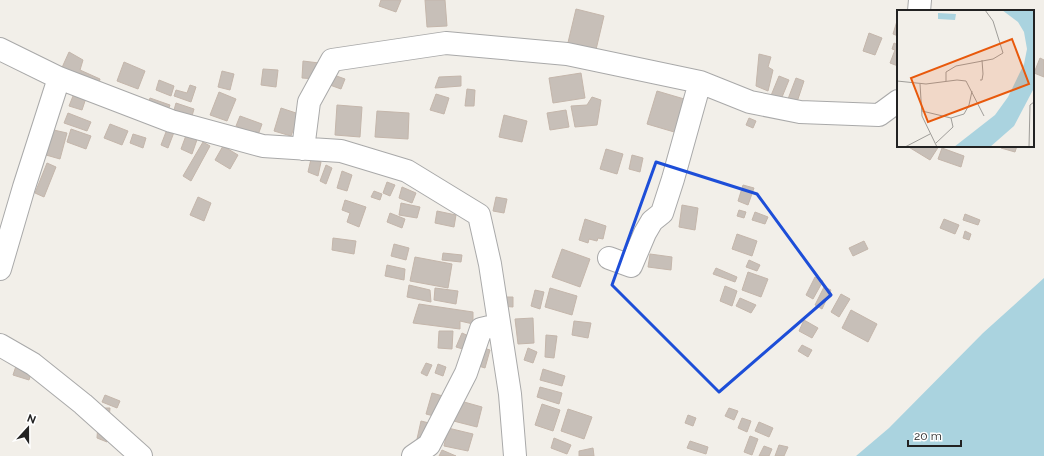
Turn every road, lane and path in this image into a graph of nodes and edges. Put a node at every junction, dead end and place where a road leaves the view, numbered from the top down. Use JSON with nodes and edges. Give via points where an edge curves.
{"nodes":[{"id":1,"x":920,"y":0,"type":"edge"},
{"id":2,"x":919,"y":10,"type":"edge"},
{"id":3,"x":0,"y":49,"type":"edge"},
{"id":4,"x":59,"y":78,"type":"junction"},
{"id":5,"x":700,"y":82,"type":"junction"},
{"id":6,"x":897,"y":102,"type":"edge"},
{"id":7,"x":303,"y":149,"type":"junction"},
{"id":8,"x":608,"y":258,"type":"dead end"},
{"id":9,"x":0,"y":269,"type":"edge"},
{"id":10,"x":498,"y":325,"type":"junction"},
{"id":11,"x":0,"y":345,"type":"edge"},
{"id":12,"x":141,"y":456,"type":"edge"},
{"id":13,"x":413,"y":456,"type":"edge"},
{"id":14,"x":515,"y":456,"type":"edge"}],
"edges":[{"from":1,"to":2,"type":"street"},
{"from":3,"to":4,"type":"street"},
{"from":4,"to":7,"type":"street","via":[[171,121],[263,146]]},
{"from":4,"to":9,"type":"street"},
{"from":5,"to":6,"type":"street","via":[[750,102],[800,112],[879,115]]},
{"from":5,"to":7,"type":"street","via":[[567,54],[446,43],[332,60],[309,102]]},
{"from":5,"to":8,"type":"street","via":[[662,213],[652,221],[645,232],[631,266]]},
{"from":7,"to":10,"type":"street","via":[[341,152],[407,171],[479,215],[490,264]]},
{"from":10,"to":13,"type":"street","via":[[481,329],[466,373],[429,445]]},
{"from":10,"to":14,"type":"street","via":[[510,394]]},
{"from":11,"to":12,"type":"street","via":[[33,364]]}]}
